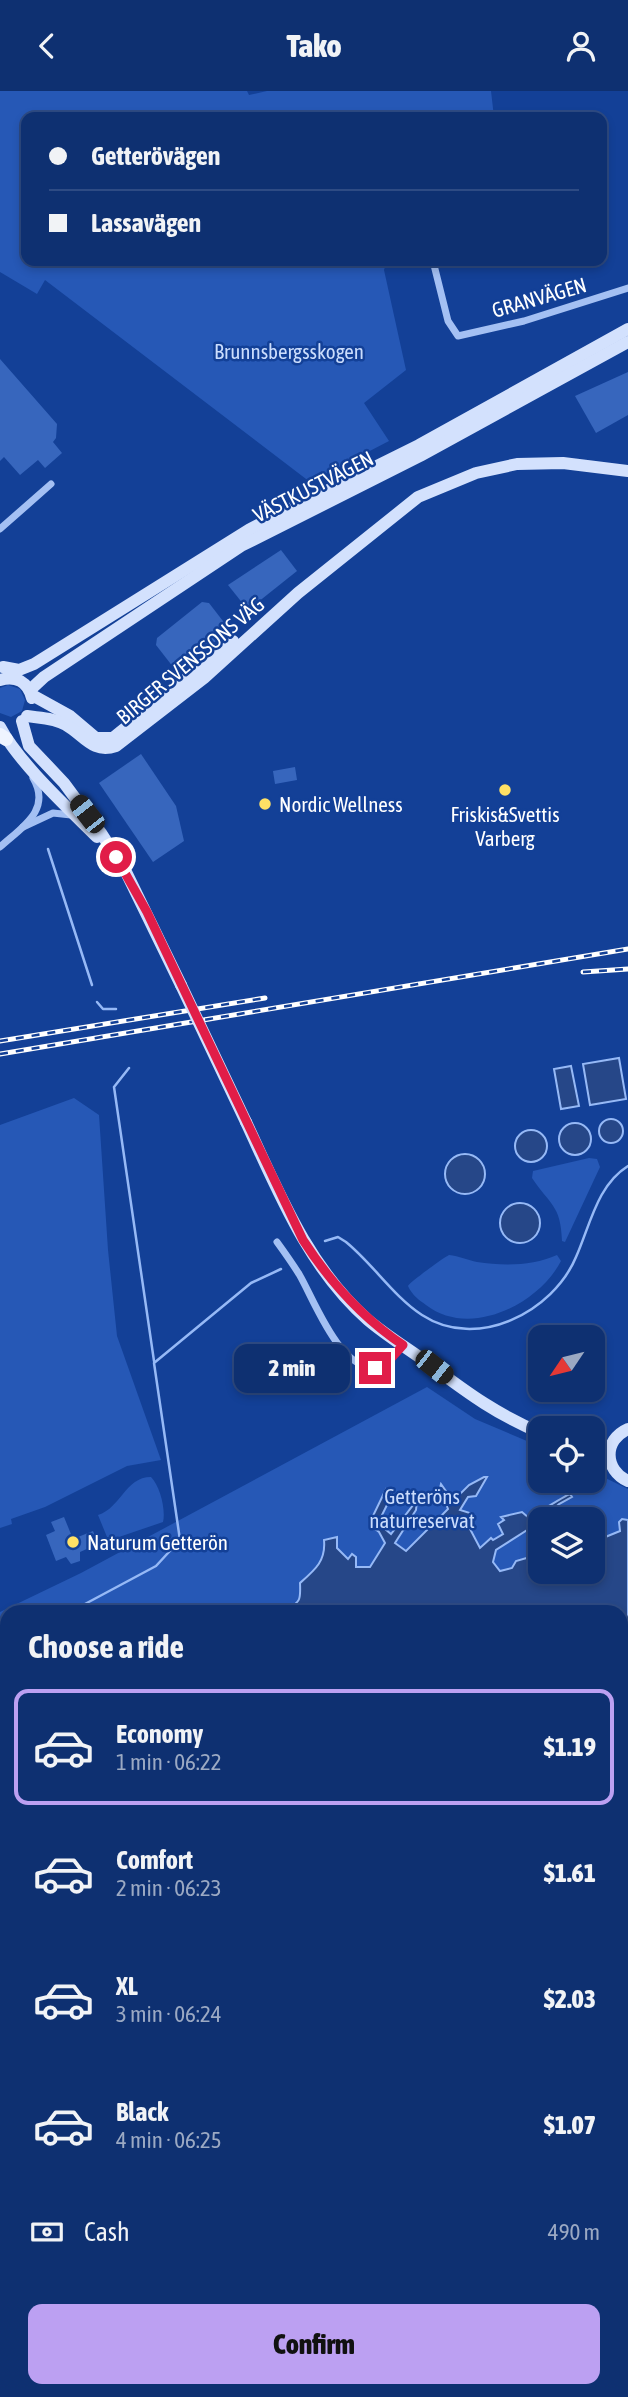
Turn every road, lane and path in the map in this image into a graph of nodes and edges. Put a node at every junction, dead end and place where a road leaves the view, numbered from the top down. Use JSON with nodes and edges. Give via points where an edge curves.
{"nodes":[{"id":1,"x":434,"y":266,"type":"edge"},
{"id":2,"x":628,"y":288,"type":"edge"},
{"id":3,"x":628,"y":329,"type":"edge"},
{"id":4,"x":628,"y":342,"type":"edge"},
{"id":5,"x":628,"y":471,"type":"edge"},
{"id":6,"x":51,"y":484,"type":"dead end"},
{"id":7,"x":0,"y":529,"type":"edge"},
{"id":8,"x":298,"y":593,"type":"junction"},
{"id":9,"x":84,"y":633,"type":"junction"},
{"id":10,"x":2,"y":665,"type":"edge"},
{"id":11,"x":16,"y":679,"type":"junction"},
{"id":12,"x":0,"y":680,"type":"edge"},
{"id":13,"x":31,"y":692,"type":"junction"},
{"id":14,"x":25,"y":718,"type":"junction"},
{"id":15,"x":4,"y":735,"type":"edge"},
{"id":16,"x":62,"y":792,"type":"junction"},
{"id":17,"x":39,"y":806,"type":"junction"},
{"id":18,"x":47,"y":815,"type":"junction"},
{"id":19,"x":77,"y":818,"type":"junction"},
{"id":20,"x":23,"y":827,"type":"junction"},
{"id":21,"x":0,"y":847,"type":"edge"},
{"id":22,"x":116,"y":857,"type":"junction"},
{"id":23,"x":277,"y":1242,"type":"dead end"},
{"id":24,"x":403,"y":1345,"type":"junction"},
{"id":25,"x":528,"y":1427,"type":"edge"},
{"id":26,"x":628,"y":1429,"type":"edge"},
{"id":27,"x":605,"y":1457,"type":"edge"},
{"id":28,"x":609,"y":1458,"type":"junction"},
{"id":29,"x":628,"y":1481,"type":"edge"}],
"edges":[{"from":1,"to":2,"type":"street","name":"GRANVÄGEN","via":[[448,321],[458,336]]},
{"from":3,"to":9,"type":"street","name":"VÄSTKUSTVÄGEN","via":[[419,445],[250,529]]},
{"from":4,"to":13,"type":"street","name":"VÄSTKUSTVÄGEN","via":[[432,450],[241,547],[44,677]]},
{"from":5,"to":8,"type":"street","name":"BIRGER SVENSSONS VÄG","via":[[575,464],[517,464],[443,485],[393,515]]},
{"from":6,"to":7,"type":"street"},
{"from":8,"to":13,"type":"street","name":"BIRGER SVENSSONS VÄG","via":[[113,738],[96,738]]},
{"from":8,"to":14,"type":"street","name":"BIRGER SVENSSONS VÄG","via":[[204,678],[116,746],[93,746],[65,724]]},
{"from":9,"to":10,"type":"street","name":"VÄSTKUSTVÄGEN","via":[[25,669]]},
{"from":9,"to":11,"type":"street","name":"VÄSTKUSTVÄGEN","via":[[30,676]]},
{"from":10,"to":11,"type":"street","name":"BIRGER SVENSSONS VÄG"},
{"from":11,"to":12,"type":"street"},
{"from":11,"to":13,"type":"street","name":"BIRGER SVENSSONS VÄG"},
{"from":13,"to":14,"type":"street","via":[[32,706]]},
{"from":14,"to":15,"type":"street","name":"BIRGER SVENSSONS VÄG","via":[[12,724]]},
{"from":14,"to":16,"type":"street","via":[[29,745]]},
{"from":15,"to":16,"type":"street"},
{"from":15,"to":17,"type":"street","via":[[40,792]]},
{"from":16,"to":17,"type":"street"},
{"from":16,"to":18,"type":"street"},
{"from":16,"to":19,"type":"street"},
{"from":16,"to":22,"type":"street"},
{"from":17,"to":20,"type":"street"},
{"from":18,"to":19,"type":"street","via":[[64,813]]},
{"from":18,"to":20,"type":"street"},
{"from":19,"to":22,"type":"street"},
{"from":20,"to":21,"type":"street"},
{"from":22,"to":24,"type":"street","bridge":true,"via":[[315,1258],[355,1307]]},
{"from":23,"to":24,"type":"street","via":[[348,1355],[362,1366],[381,1367]]},
{"from":24,"to":25,"type":"street","via":[[488,1408]]},
{"from":26,"to":28,"type":"street","via":[[613,1441]]},
{"from":27,"to":28,"type":"street"},
{"from":28,"to":29,"type":"street","via":[[613,1470]]}]}
